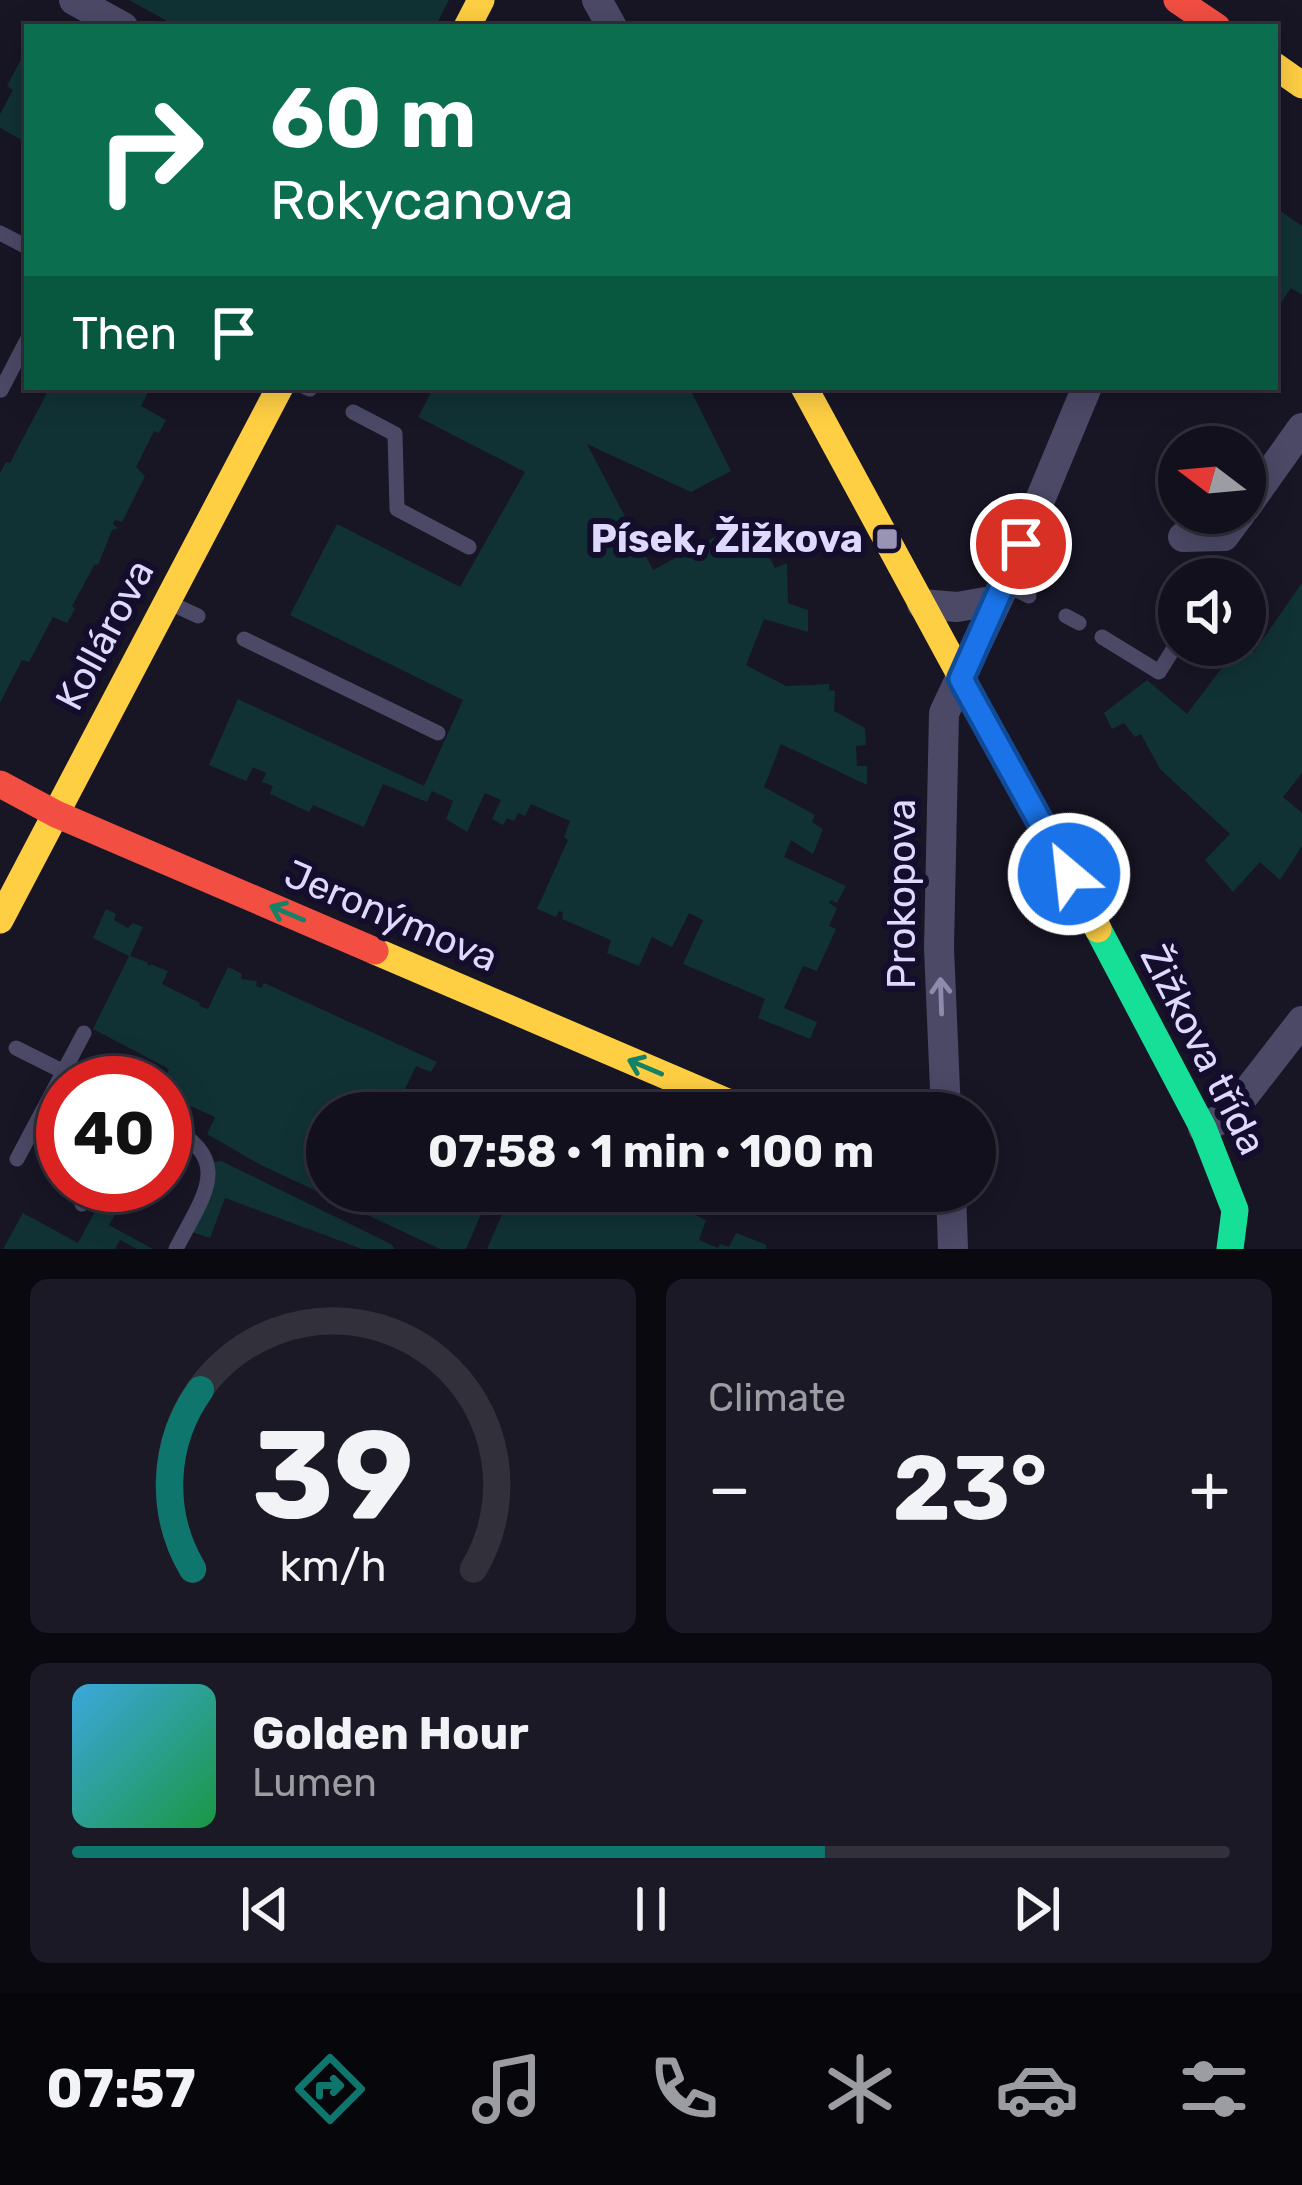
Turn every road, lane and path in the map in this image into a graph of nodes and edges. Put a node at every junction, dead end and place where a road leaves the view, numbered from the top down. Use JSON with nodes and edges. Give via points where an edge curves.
{"nodes":[{"id":1,"x":74,"y":0,"type":"edge"},
{"id":2,"x":1177,"y":0,"type":"edge"},
{"id":3,"x":1210,"y":18,"type":"edge"},
{"id":4,"x":118,"y":24,"type":"edge"},
{"id":5,"x":24,"y":346,"type":"edge"},
{"id":6,"x":1,"y":390,"type":"edge"},
{"id":7,"x":278,"y":390,"type":"edge"},
{"id":8,"x":806,"y":390,"type":"edge"},
{"id":9,"x":1086,"y":390,"type":"edge"},
{"id":10,"x":353,"y":412,"type":"dead end"},
{"id":11,"x":1302,"y":428,"type":"edge"},
{"id":12,"x":1266,"y":478,"type":"edge"},
{"id":13,"x":1225,"y":534,"type":"edge"},
{"id":14,"x":1183,"y":537,"type":"dead end"},
{"id":15,"x":469,"y":547,"type":"dead end"},
{"id":16,"x":1010,"y":594,"type":"junction"},
{"id":17,"x":167,"y":601,"type":"junction"},
{"id":18,"x":922,"y":604,"type":"junction"},
{"id":19,"x":198,"y":616,"type":"dead end"},
{"id":20,"x":1102,"y":637,"type":"dead end"},
{"id":21,"x":244,"y":639,"type":"dead end"},
{"id":22,"x":1163,"y":666,"type":"edge"},
{"id":23,"x":961,"y":679,"type":"junction"},
{"id":24,"x":438,"y":733,"type":"dead end"},
{"id":25,"x":1001,"y":747,"type":"junction"},
{"id":26,"x":940,"y":758,"type":"junction"},
{"id":27,"x":0,"y":784,"type":"edge"},
{"id":28,"x":56,"y":814,"type":"junction"},
{"id":29,"x":0,"y":920,"type":"edge"},
{"id":30,"x":1302,"y":1021,"type":"edge"},
{"id":31,"x":84,"y":1033,"type":"dead end"},
{"id":32,"x":16,"y":1048,"type":"dead end"},
{"id":33,"x":72,"y":1056,"type":"edge"},
{"id":34,"x":36,"y":1058,"type":"edge"},
{"id":35,"x":704,"y":1092,"type":"edge"},
{"id":36,"x":945,"y":1092,"type":"edge"},
{"id":37,"x":36,"y":1124,"type":"edge"},
{"id":38,"x":1203,"y":1128,"type":"junction"},
{"id":39,"x":192,"y":1137,"type":"edge"},
{"id":40,"x":17,"y":1160,"type":"dead end"},
{"id":41,"x":949,"y":1212,"type":"edge"},
{"id":42,"x":176,"y":1249,"type":"edge"},
{"id":43,"x":953,"y":1249,"type":"edge"},
{"id":44,"x":1230,"y":1249,"type":"edge"}],
"edges":[{"from":1,"to":4,"type":"street"},
{"from":2,"to":3,"type":"street"},
{"from":5,"to":6,"type":"lane"},
{"from":7,"to":17,"type":"street","name":"Kollárova"},
{"from":8,"to":18,"type":"street","name":"Žižkova třída"},
{"from":9,"to":16,"type":"street","name":"Prokopova"},
{"from":10,"to":15,"type":"lane","via":[[395,434],[397,509]]},
{"from":11,"to":12,"type":"street"},
{"from":13,"to":14,"type":"street"},
{"from":16,"to":18,"type":"street","via":[[957,607]]},
{"from":16,"to":23,"type":"street","name":"Prokopova"},
{"from":17,"to":19,"type":"lane"},
{"from":17,"to":28,"type":"street","name":"Kollárova"},
{"from":18,"to":23,"type":"street","name":"Žižkova třída"},
{"from":20,"to":22,"type":"lane","via":[[1159,672]]},
{"from":21,"to":24,"type":"lane"},
{"from":23,"to":25,"type":"street","name":"Žižkova třída"},
{"from":23,"to":26,"type":"street","name":"Prokopova","via":[[944,712]]},
{"from":25,"to":26,"type":"street","via":[[968,740]]},
{"from":25,"to":38,"type":"street","name":"Žižkova třída"},
{"from":36,"to":26,"type":"street","name":"Prokopova","one_way":true},
{"from":27,"to":28,"type":"street","name":"Jeronýmova"},
{"from":28,"to":29,"type":"street","name":"Kollárova"},
{"from":35,"to":28,"type":"street","name":"Jeronýmova","one_way":true},
{"from":30,"to":38,"type":"street","via":[[1229,1115]]},
{"from":31,"to":33,"type":"lane"},
{"from":32,"to":34,"type":"lane"},
{"from":37,"to":40,"type":"lane"},
{"from":38,"to":44,"type":"street","name":"Žižkova třída","via":[[1234,1210]]},
{"from":39,"to":42,"type":"lane","via":[[208,1173]]},
{"from":41,"to":43,"type":"street"}]}
